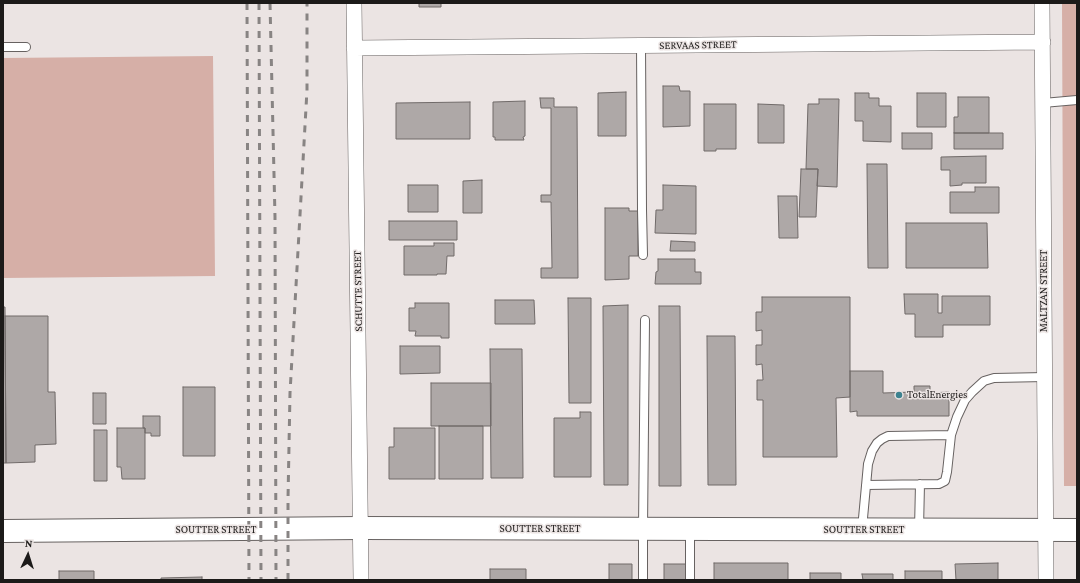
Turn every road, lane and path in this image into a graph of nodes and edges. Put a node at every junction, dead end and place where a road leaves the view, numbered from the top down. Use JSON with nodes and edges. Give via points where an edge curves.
{"nodes":[{"id":1,"x":354,"y":3,"type":"edge"},
{"id":2,"x":1042,"y":3,"type":"edge"},
{"id":3,"x":1042,"y":42,"type":"junction"},
{"id":4,"x":641,"y":45,"type":"junction"},
{"id":5,"x":3,"y":47,"type":"edge"},
{"id":6,"x":26,"y":47,"type":"dead end"},
{"id":7,"x":354,"y":48,"type":"junction"},
{"id":8,"x":1077,"y":100,"type":"edge"},
{"id":9,"x":1043,"y":103,"type":"junction"},
{"id":10,"x":643,"y":255,"type":"dead end"},
{"id":11,"x":645,"y":320,"type":"dead end"},
{"id":12,"x":1045,"y":377,"type":"junction"},
{"id":13,"x":951,"y":435,"type":"junction"},
{"id":14,"x":920,"y":484,"type":"junction"},
{"id":15,"x":866,"y":485,"type":"junction"},
{"id":16,"x":361,"y":528,"type":"junction"},
{"id":17,"x":643,"y":529,"type":"junction"},
{"id":18,"x":690,"y":530,"type":"junction"},
{"id":19,"x":862,"y":530,"type":"junction"},
{"id":20,"x":920,"y":530,"type":"junction"},
{"id":21,"x":1046,"y":530,"type":"junction"},
{"id":22,"x":1077,"y":530,"type":"edge"},
{"id":23,"x":3,"y":531,"type":"edge"},
{"id":24,"x":361,"y":580,"type":"edge"},
{"id":25,"x":643,"y":580,"type":"edge"},
{"id":26,"x":690,"y":580,"type":"edge"},
{"id":27,"x":1046,"y":580,"type":"edge"}],
"edges":[{"from":1,"to":7,"type":"street","name":"SCHUTTE STREET"},
{"from":2,"to":3,"type":"street","name":"MALTZAN STREET"},
{"from":3,"to":4,"type":"street","name":"SERVAAS STREET"},
{"from":3,"to":9,"type":"street","name":"MALTZAN STREET"},
{"from":4,"to":7,"type":"street","name":"SERVAAS STREET"},
{"from":4,"to":10,"type":"lane"},
{"from":5,"to":6,"type":"lane"},
{"from":7,"to":16,"type":"street","name":"SCHUTTE STREET"},
{"from":8,"to":9,"type":"lane"},
{"from":9,"to":12,"type":"street","name":"MALTZAN STREET"},
{"from":11,"to":17,"type":"lane"},
{"from":12,"to":13,"type":"lane","via":[[994,378],[984,382],[965,400]]},
{"from":12,"to":21,"type":"street","name":"MALTZAN STREET"},
{"from":13,"to":14,"type":"lane","via":[[945,481],[939,484]]},
{"from":13,"to":15,"type":"lane","via":[[888,436],[882,439],[872,451]]},
{"from":14,"to":15,"type":"lane"},
{"from":14,"to":20,"type":"lane"},
{"from":15,"to":19,"type":"lane"},
{"from":16,"to":17,"type":"main road","name":"SOUTTER STREET"},
{"from":16,"to":23,"type":"main road","name":"SOUTTER STREET"},
{"from":16,"to":24,"type":"street","name":"SCHUTTE STREET"},
{"from":17,"to":18,"type":"main road","name":"SOUTTER STREET"},
{"from":17,"to":25,"type":"lane"},
{"from":18,"to":19,"type":"main road","name":"SOUTTER STREET"},
{"from":18,"to":26,"type":"lane"},
{"from":19,"to":20,"type":"main road","name":"SOUTTER STREET"},
{"from":20,"to":21,"type":"main road","name":"SOUTTER STREET"},
{"from":21,"to":22,"type":"main road","name":"SOUTTER STREET"},
{"from":21,"to":27,"type":"street","name":"MALTZAN STREET"}]}
